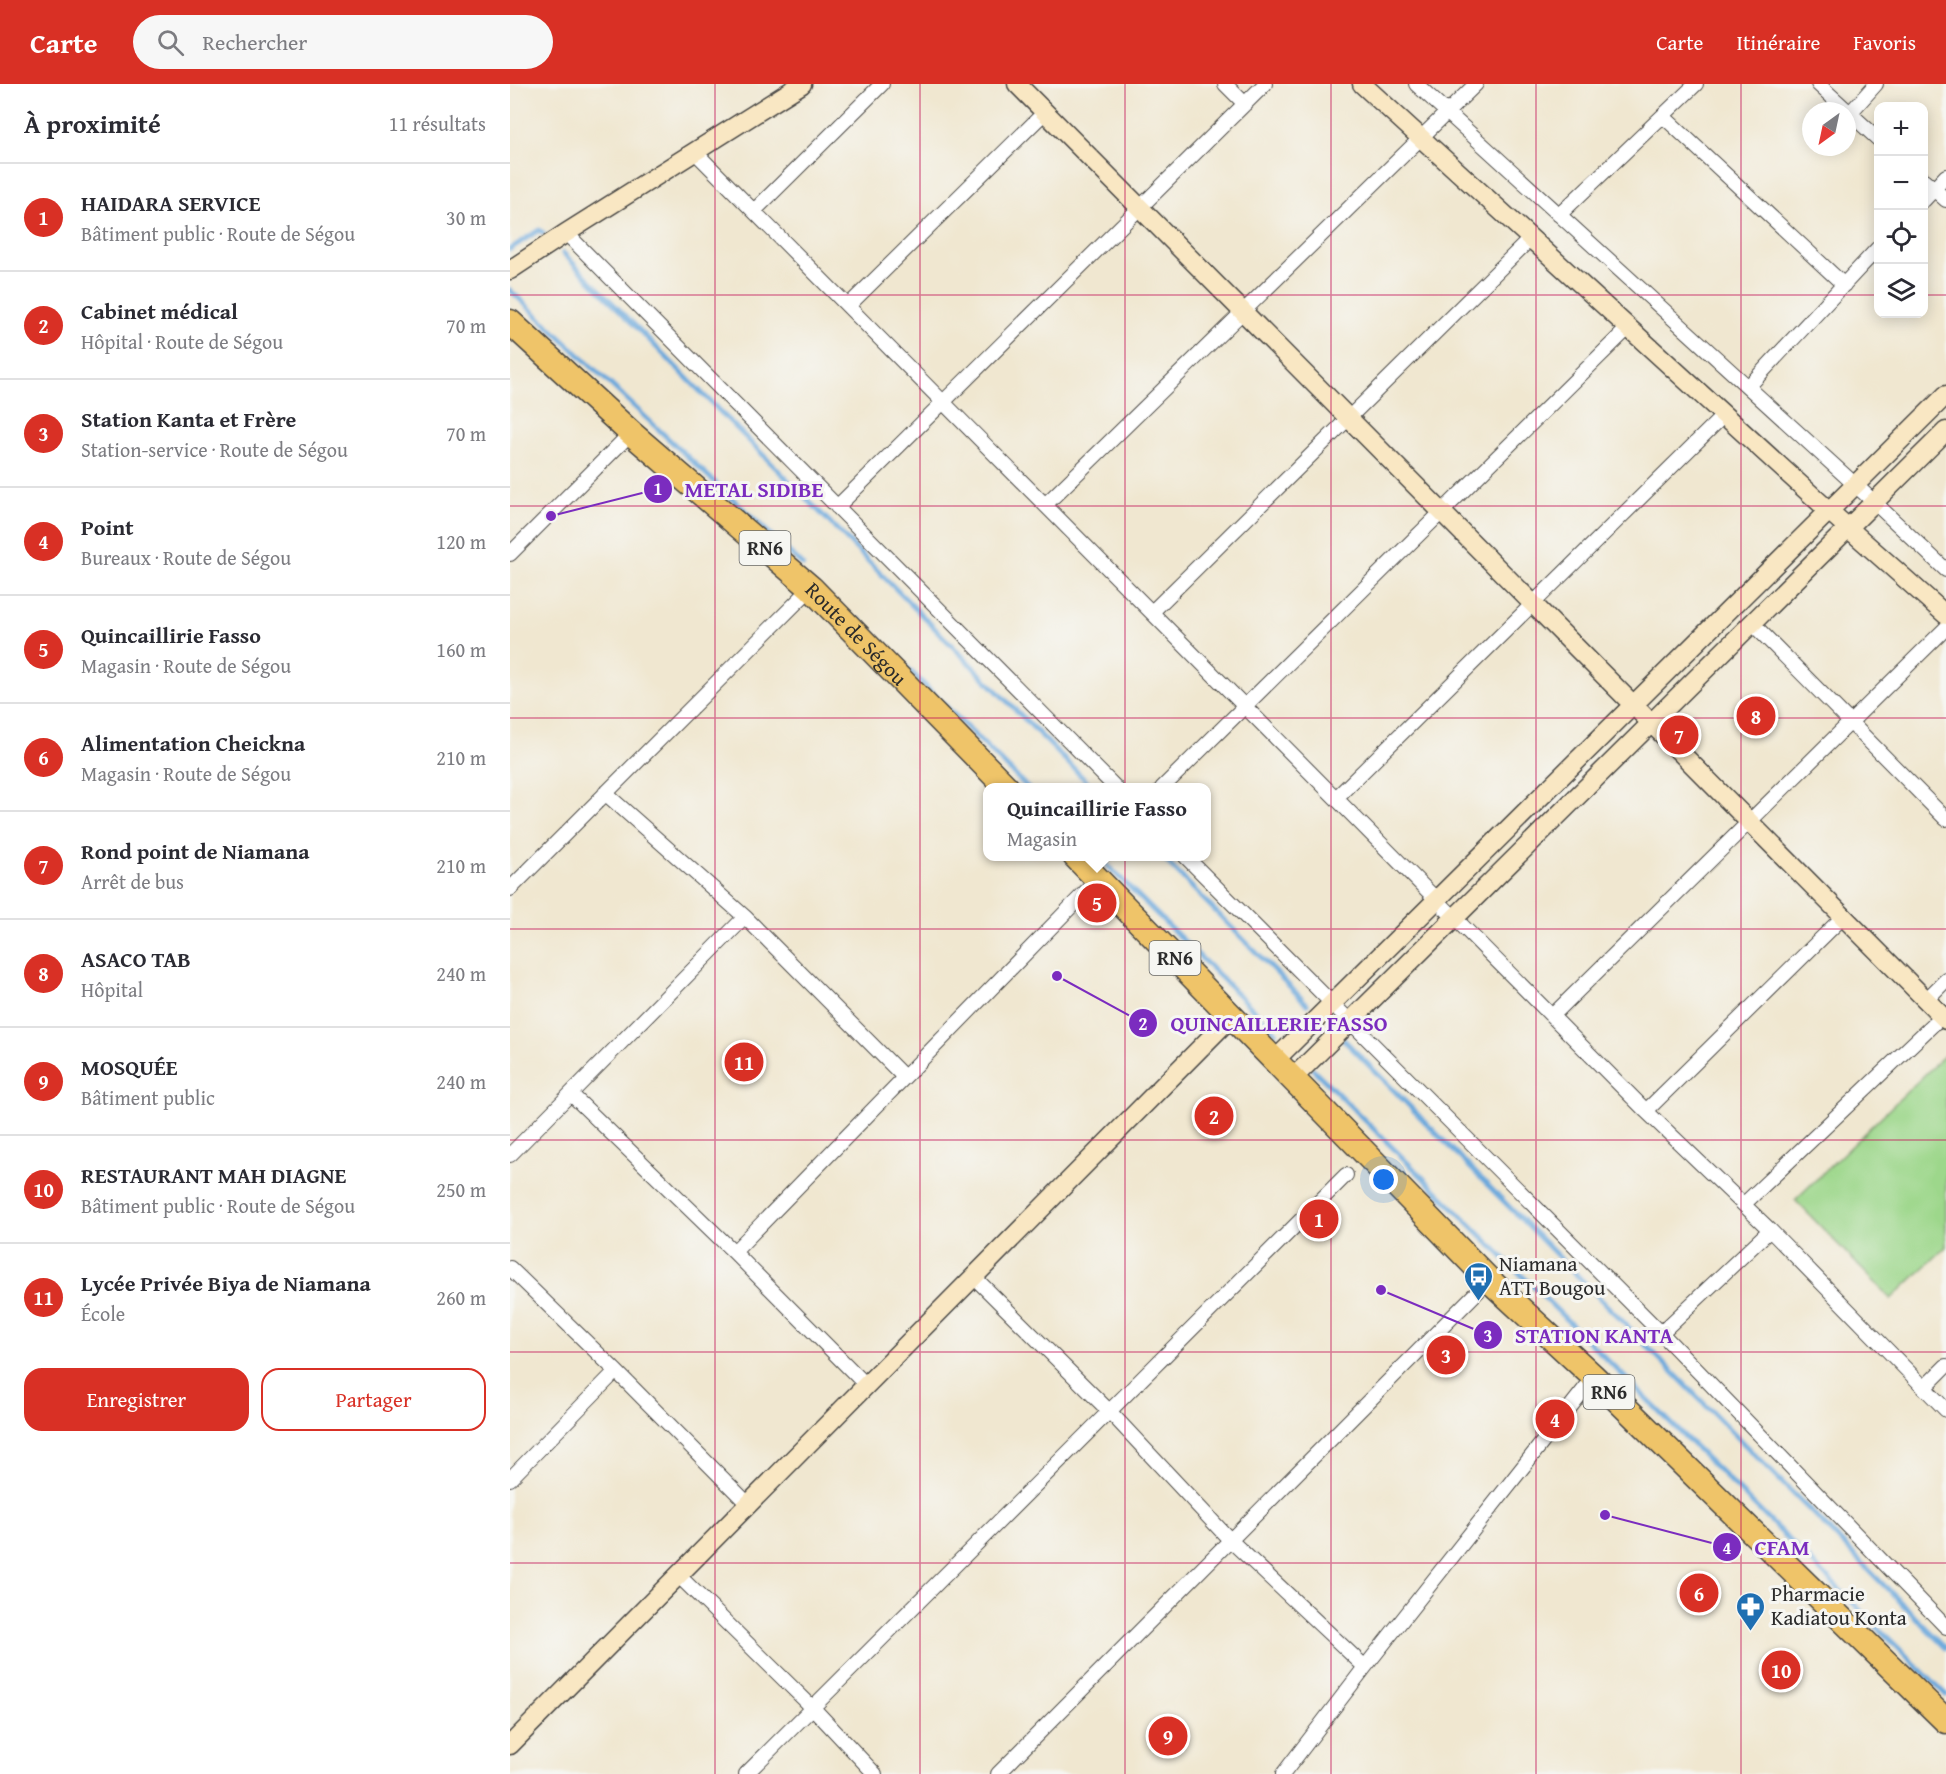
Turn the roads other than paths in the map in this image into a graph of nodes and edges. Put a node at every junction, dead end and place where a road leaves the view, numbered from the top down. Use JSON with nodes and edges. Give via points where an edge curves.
{"nodes":[{"id":1,"x":802,"y":84,"type":"edge"},
{"id":2,"x":882,"y":84,"type":"edge"},
{"id":3,"x":1017,"y":84,"type":"edge"},
{"id":4,"x":1225,"y":84,"type":"edge"},
{"id":5,"x":1266,"y":84,"type":"edge"},
{"id":6,"x":1362,"y":84,"type":"edge"},
{"id":7,"x":1416,"y":84,"type":"edge"},
{"id":8,"x":1476,"y":84,"type":"edge"},
{"id":9,"x":1696,"y":84,"type":"edge"},
{"id":10,"x":1818,"y":84,"type":"edge"},
{"id":11,"x":1876,"y":84,"type":"edge"},
{"id":12,"x":1839,"y":102,"type":"edge"},
{"id":13,"x":1245,"y":104,"type":"junction"},
{"id":14,"x":1856,"y":106,"type":"edge"},
{"id":15,"x":1045,"y":112,"type":"junction"},
{"id":16,"x":1447,"y":112,"type":"junction"},
{"id":17,"x":1663,"y":116,"type":"junction"},
{"id":18,"x":1856,"y":118,"type":"edge"},
{"id":19,"x":1874,"y":135,"type":"edge"},
{"id":20,"x":1421,"y":138,"type":"junction"},
{"id":21,"x":695,"y":152,"type":"junction"},
{"id":22,"x":1946,"y":176,"type":"edge"},
{"id":23,"x":1928,"y":184,"type":"edge"},
{"id":24,"x":1946,"y":200,"type":"edge"},
{"id":25,"x":1140,"y":208,"type":"junction"},
{"id":26,"x":754,"y":211,"type":"junction"},
{"id":27,"x":1559,"y":215,"type":"junction"},
{"id":28,"x":566,"y":233,"type":"junction"},
{"id":29,"x":1531,"y":238,"type":"junction"},
{"id":30,"x":1874,"y":252,"type":"edge"},
{"id":31,"x":510,"y":270,"type":"edge"},
{"id":32,"x":1844,"y":285,"type":"junction"},
{"id":33,"x":848,"y":306,"type":"junction"},
{"id":34,"x":1243,"y":312,"type":"junction"},
{"id":35,"x":510,"y":322,"type":"edge"},
{"id":36,"x":1628,"y":328,"type":"junction"},
{"id":37,"x":1748,"y":387,"type":"junction"},
{"id":38,"x":1946,"y":395,"type":"edge"},
{"id":39,"x":943,"y":402,"type":"junction"},
{"id":40,"x":1725,"y":414,"type":"junction"},
{"id":41,"x":1348,"y":418,"type":"junction"},
{"id":42,"x":1946,"y":431,"type":"edge"},
{"id":43,"x":631,"y":433,"type":"junction"},
{"id":44,"x":1855,"y":485,"type":"junction"},
{"id":45,"x":1874,"y":502,"type":"junction"},
{"id":46,"x":1045,"y":505,"type":"junction"},
{"id":47,"x":837,"y":507,"type":"junction"},
{"id":48,"x":1829,"y":511,"type":"junction"},
{"id":49,"x":1441,"y":512,"type":"junction"},
{"id":50,"x":1848,"y":528,"type":"junction"},
{"id":51,"x":510,"y":554,"type":"edge"},
{"id":52,"x":1946,"y":570,"type":"edge"},
{"id":53,"x":811,"y":588,"type":"junction"},
{"id":54,"x":1533,"y":604,"type":"junction"},
{"id":55,"x":1152,"y":612,"type":"junction"},
{"id":56,"x":1946,"y":615,"type":"edge"},
{"id":57,"x":1752,"y":623,"type":"junction"},
{"id":58,"x":1946,"y":628,"type":"edge"},
{"id":59,"x":1633,"y":705,"type":"junction"},
{"id":60,"x":1245,"y":706,"type":"junction"},
{"id":61,"x":1850,"y":722,"type":"junction"},
{"id":62,"x":1651,"y":723,"type":"junction"},
{"id":63,"x":1002,"y":783,"type":"edge"},
{"id":64,"x":1111,"y":783,"type":"edge"},
{"id":65,"x":1167,"y":783,"type":"edge"},
{"id":66,"x":605,"y":793,"type":"junction"},
{"id":67,"x":1336,"y":798,"type":"junction"},
{"id":68,"x":1946,"y":819,"type":"edge"},
{"id":69,"x":1749,"y":822,"type":"junction"},
{"id":70,"x":1080,"y":861,"type":"edge"},
{"id":71,"x":1190,"y":861,"type":"edge"},
{"id":72,"x":1098,"y":879,"type":"junction"},
{"id":73,"x":510,"y":889,"type":"edge"},
{"id":74,"x":1437,"y":899,"type":"junction"},
{"id":75,"x":745,"y":917,"type":"junction"},
{"id":76,"x":1843,"y":917,"type":"junction"},
{"id":77,"x":1455,"y":918,"type":"junction"},
{"id":78,"x":1946,"y":980,"type":"edge"},
{"id":79,"x":1926,"y":1000,"type":"junction"},
{"id":80,"x":1331,"y":1004,"type":"junction"},
{"id":81,"x":1232,"y":1016,"type":"junction"},
{"id":82,"x":1552,"y":1016,"type":"junction"},
{"id":83,"x":1944,"y":1018,"type":"edge"},
{"id":84,"x":1349,"y":1022,"type":"junction"},
{"id":85,"x":1275,"y":1060,"type":"junction"},
{"id":86,"x":904,"y":1077,"type":"junction"},
{"id":87,"x":1293,"y":1078,"type":"junction"},
{"id":88,"x":571,"y":1094,"type":"junction"},
{"id":89,"x":1646,"y":1111,"type":"junction"},
{"id":90,"x":510,"y":1155,"type":"edge"},
{"id":91,"x":1346,"y":1175,"type":"dead end"},
{"id":92,"x":1744,"y":1204,"type":"junction"},
{"id":93,"x":1770,"y":1230,"type":"junction"},
{"id":94,"x":734,"y":1252,"type":"junction"},
{"id":95,"x":510,"y":1269,"type":"edge"},
{"id":96,"x":974,"y":1277,"type":"junction"},
{"id":97,"x":1489,"y":1280,"type":"junction"},
{"id":98,"x":1660,"y":1333,"type":"junction"},
{"id":99,"x":1946,"y":1366,"type":"edge"},
{"id":100,"x":616,"y":1371,"type":"junction"},
{"id":101,"x":1594,"y":1377,"type":"junction"},
{"id":102,"x":867,"y":1386,"type":"junction"},
{"id":103,"x":1924,"y":1388,"type":"junction"},
{"id":104,"x":1946,"y":1410,"type":"edge"},
{"id":105,"x":1109,"y":1412,"type":"junction"},
{"id":106,"x":510,"y":1479,"type":"edge"},
{"id":107,"x":748,"y":1504,"type":"junction"},
{"id":108,"x":1230,"y":1540,"type":"junction"},
{"id":109,"x":678,"y":1575,"type":"junction"},
{"id":110,"x":1946,"y":1627,"type":"edge"},
{"id":111,"x":1365,"y":1667,"type":"junction"},
{"id":112,"x":813,"y":1708,"type":"junction"},
{"id":113,"x":1946,"y":1721,"type":"edge"},
{"id":114,"x":510,"y":1745,"type":"edge"},
{"id":115,"x":746,"y":1774,"type":"edge"},
{"id":116,"x":875,"y":1774,"type":"edge"},
{"id":117,"x":998,"y":1774,"type":"edge"},
{"id":118,"x":1283,"y":1774,"type":"edge"}],
"edges":[{"from":1,"to":21,"type":"street"},
{"from":2,"to":26,"type":"street"},
{"from":3,"to":15,"type":"street"},
{"from":4,"to":13,"type":"street"},
{"from":5,"to":13,"type":"street"},
{"from":6,"to":20,"type":"street"},
{"from":7,"to":16,"type":"street"},
{"from":8,"to":16,"type":"street"},
{"from":9,"to":17,"type":"street"},
{"from":10,"to":12,"type":"street"},
{"from":11,"to":14,"type":"street"},
{"from":13,"to":25,"type":"street"},
{"from":15,"to":25,"type":"street"},
{"from":15,"to":33,"type":"street"},
{"from":16,"to":20,"type":"street"},
{"from":16,"to":27,"type":"street"},
{"from":17,"to":27,"type":"street"},
{"from":17,"to":32,"type":"street"},
{"from":18,"to":19,"type":"street"},
{"from":20,"to":29,"type":"street"},
{"from":20,"to":34,"type":"street"},
{"from":21,"to":26,"type":"street"},
{"from":21,"to":28,"type":"street"},
{"from":22,"to":23,"type":"street"},
{"from":23,"to":24,"type":"street"},
{"from":25,"to":34,"type":"street"},
{"from":25,"to":39,"type":"street"},
{"from":26,"to":33,"type":"street"},
{"from":27,"to":37,"type":"street"},
{"from":28,"to":31,"type":"street"},
{"from":28,"to":47,"type":"street"},
{"from":29,"to":36,"type":"street"},
{"from":29,"to":41,"type":"street"},
{"from":30,"to":32,"type":"street"},
{"from":32,"to":37,"type":"street"},
{"from":33,"to":39,"type":"street"},
{"from":34,"to":41,"type":"street"},
{"from":34,"to":46,"type":"street"},
{"from":35,"to":43,"type":"highway","name":"Route de Ségou","number":"RN6"},
{"from":36,"to":40,"type":"street"},
{"from":36,"to":49,"type":"street"},
{"from":37,"to":44,"type":"street"},
{"from":38,"to":44,"type":"street"},
{"from":39,"to":46,"type":"street"},
{"from":39,"to":47,"type":"street"},
{"from":40,"to":48,"type":"street"},
{"from":40,"to":54,"type":"street"},
{"from":41,"to":49,"type":"street"},
{"from":41,"to":55,"type":"street"},
{"from":42,"to":45,"type":"street"},
{"from":43,"to":51,"type":"street"},
{"from":43,"to":53,"type":"highway","name":"Route de Ségou","number":"RN6"},
{"from":44,"to":45,"type":"street"},
{"from":44,"to":48,"type":"street"},
{"from":45,"to":50,"type":"street"},
{"from":45,"to":52,"type":"street"},
{"from":46,"to":55,"type":"street"},
{"from":47,"to":64,"type":"street"},
{"from":48,"to":50,"type":"street"},
{"from":48,"to":59,"type":"street"},
{"from":49,"to":54,"type":"street"},
{"from":49,"to":60,"type":"street"},
{"from":50,"to":56,"type":"street"},
{"from":50,"to":57,"type":"street"},
{"from":53,"to":63,"type":"highway","name":"Route de Ségou","number":"RN6"},
{"from":53,"to":66,"type":"street"},
{"from":54,"to":59,"type":"street"},
{"from":54,"to":67,"type":"street"},
{"from":55,"to":60,"type":"street"},
{"from":57,"to":61,"type":"street"},
{"from":57,"to":62,"type":"street"},
{"from":58,"to":61,"type":"street"},
{"from":59,"to":62,"type":"street"},
{"from":59,"to":74,"type":"street"},
{"from":60,"to":65,"type":"street"},
{"from":60,"to":67,"type":"street"},
{"from":61,"to":68,"type":"street"},
{"from":61,"to":69,"type":"street"},
{"from":62,"to":69,"type":"street"},
{"from":62,"to":77,"type":"street"},
{"from":66,"to":73,"type":"street"},
{"from":66,"to":75,"type":"street"},
{"from":67,"to":74,"type":"street"},
{"from":69,"to":76,"type":"street"},
{"from":69,"to":82,"type":"street"},
{"from":70,"to":72,"type":"highway","number":"RN6"},
{"from":71,"to":80,"type":"street"},
{"from":72,"to":81,"type":"highway","number":"RN6"},
{"from":72,"to":86,"type":"street"},
{"from":74,"to":77,"type":"street"},
{"from":74,"to":80,"type":"street"},
{"from":75,"to":86,"type":"street"},
{"from":75,"to":88,"type":"street"},
{"from":76,"to":79,"type":"street"},
{"from":76,"to":89,"type":"street"},
{"from":77,"to":82,"type":"street"},
{"from":77,"to":84,"type":"street"},
{"from":78,"to":79,"type":"street"},
{"from":79,"to":83,"type":"street"},
{"from":80,"to":84,"type":"street"},
{"from":80,"to":85,"type":"street"},
{"from":81,"to":85,"type":"highway","number":"RN6"},
{"from":81,"to":96,"type":"street"},
{"from":82,"to":89,"type":"street"},
{"from":83,"to":92,"type":"street"},
{"from":84,"to":87,"type":"street"},
{"from":84,"to":98,"type":"street"},
{"from":85,"to":87,"type":"highway","number":"RN6"},
{"from":86,"to":94,"type":"street"},
{"from":87,"to":97,"type":"highway","number":"RN6"},
{"from":88,"to":90,"type":"street"},
{"from":88,"to":94,"type":"street"},
{"from":89,"to":92,"type":"street"},
{"from":91,"to":105,"type":"street"},
{"from":92,"to":93,"type":"street"},
{"from":93,"to":98,"type":"street"},
{"from":93,"to":103,"type":"street"},
{"from":94,"to":102,"type":"street"},
{"from":95,"to":100,"type":"street"},
{"from":96,"to":102,"type":"street"},
{"from":96,"to":105,"type":"street"},
{"from":97,"to":101,"type":"highway","number":"RN6"},
{"from":97,"to":108,"type":"street"},
{"from":98,"to":110,"type":"street"},
{"from":99,"to":103,"type":"street"},
{"from":100,"to":106,"type":"street"},
{"from":100,"to":107,"type":"street"},
{"from":101,"to":111,"type":"street"},
{"from":101,"to":113,"type":"highway","number":"RN6"},
{"from":102,"to":107,"type":"street"},
{"from":103,"to":104,"type":"street"},
{"from":105,"to":108,"type":"street"},
{"from":105,"to":112,"type":"street"},
{"from":107,"to":109,"type":"street"},
{"from":108,"to":111,"type":"street"},
{"from":108,"to":117,"type":"street"},
{"from":109,"to":112,"type":"street"},
{"from":109,"to":114,"type":"street"},
{"from":111,"to":118,"type":"street"},
{"from":112,"to":115,"type":"street"},
{"from":112,"to":116,"type":"street"}]}
